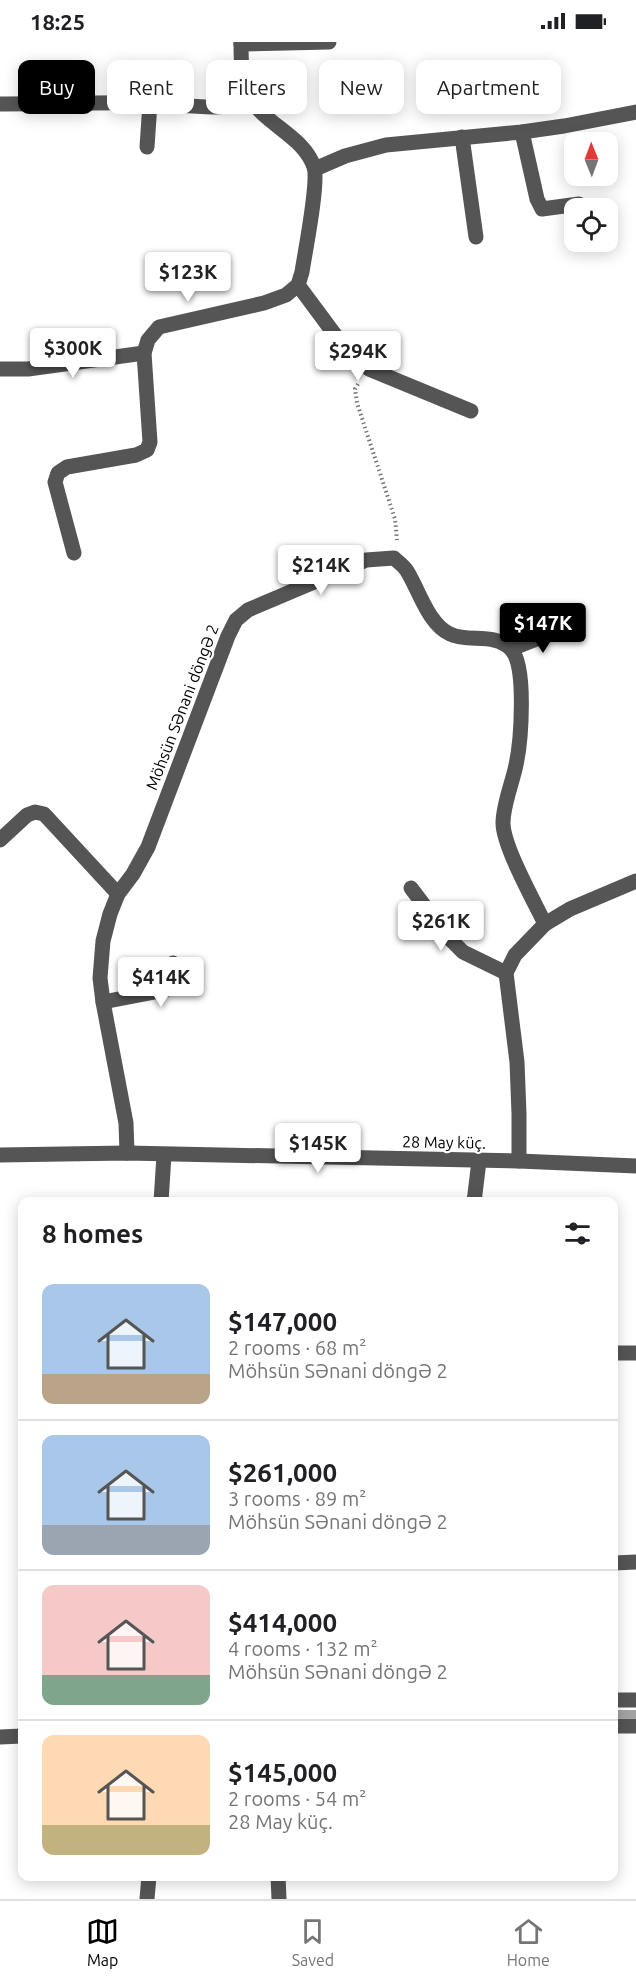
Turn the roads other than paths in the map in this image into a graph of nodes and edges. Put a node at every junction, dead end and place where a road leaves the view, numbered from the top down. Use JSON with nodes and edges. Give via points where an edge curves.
{"nodes":[{"id":1,"x":329,"y":42,"type":"edge"},
{"id":2,"x":241,"y":43,"type":"edge"},
{"id":3,"x":242,"y":60,"type":"edge"},
{"id":4,"x":107,"y":103,"type":"edge"},
{"id":5,"x":0,"y":104,"type":"edge"},
{"id":6,"x":636,"y":112,"type":"edge"},
{"id":7,"x":149,"y":114,"type":"edge"},
{"id":8,"x":263,"y":114,"type":"edge"},
{"id":9,"x":522,"y":132,"type":"junction"},
{"id":10,"x":462,"y":137,"type":"junction"},
{"id":11,"x":147,"y":147,"type":"dead end"},
{"id":12,"x":315,"y":169,"type":"junction"},
{"id":13,"x":564,"y":206,"type":"edge"},
{"id":14,"x":476,"y":237,"type":"dead end"},
{"id":15,"x":298,"y":285,"type":"junction"},
{"id":16,"x":144,"y":353,"type":"junction"},
{"id":17,"x":0,"y":369,"type":"edge"},
{"id":18,"x":471,"y":411,"type":"dead end"},
{"id":19,"x":74,"y":553,"type":"dead end"},
{"id":20,"x":562,"y":629,"type":"dead end"},
{"id":21,"x":511,"y":649,"type":"junction"},
{"id":22,"x":0,"y":840,"type":"edge"},
{"id":23,"x":636,"y":881,"type":"edge"},
{"id":24,"x":411,"y":888,"type":"dead end"},
{"id":25,"x":118,"y":894,"type":"junction"},
{"id":26,"x":545,"y":924,"type":"junction"},
{"id":27,"x":174,"y":963,"type":"dead end"},
{"id":28,"x":506,"y":973,"type":"junction"},
{"id":29,"x":103,"y":1002,"type":"junction"},
{"id":30,"x":127,"y":1153,"type":"junction"},
{"id":31,"x":0,"y":1155,"type":"edge"},
{"id":32,"x":164,"y":1155,"type":"junction"},
{"id":33,"x":479,"y":1161,"type":"junction"},
{"id":34,"x":519,"y":1161,"type":"junction"},
{"id":35,"x":636,"y":1166,"type":"edge"},
{"id":36,"x":161,"y":1197,"type":"edge"},
{"id":37,"x":475,"y":1197,"type":"edge"},
{"id":38,"x":618,"y":1353,"type":"edge"},
{"id":39,"x":636,"y":1353,"type":"edge"},
{"id":40,"x":636,"y":1562,"type":"edge"},
{"id":41,"x":618,"y":1563,"type":"edge"},
{"id":42,"x":618,"y":1700,"type":"edge"},
{"id":43,"x":636,"y":1700,"type":"edge"},
{"id":44,"x":618,"y":1726,"type":"edge"},
{"id":45,"x":636,"y":1726,"type":"edge"},
{"id":46,"x":18,"y":1736,"type":"edge"},
{"id":47,"x":0,"y":1737,"type":"edge"},
{"id":48,"x":149,"y":1881,"type":"edge"},
{"id":49,"x":278,"y":1881,"type":"edge"},
{"id":50,"x":147,"y":1899,"type":"edge"},
{"id":51,"x":279,"y":1899,"type":"edge"}],
"edges":[{"from":1,"to":2,"type":"street"},
{"from":2,"to":3,"type":"street"},
{"from":4,"to":5,"type":"street"},
{"from":6,"to":9,"type":"street"},
{"from":7,"to":11,"type":"street"},
{"from":8,"to":12,"type":"street","via":[[296,142]]},
{"from":9,"to":10,"type":"street"},
{"from":9,"to":13,"type":"street","via":[[542,209]]},
{"from":10,"to":12,"type":"street","via":[[386,145]]},
{"from":10,"to":14,"type":"street"},
{"from":12,"to":15,"type":"street"},
{"from":15,"to":16,"type":"street","via":[[286,295],[264,303],[159,327],[148,340]]},
{"from":15,"to":18,"type":"street","via":[[350,355],[369,369]]},
{"from":16,"to":17,"type":"street","via":[[28,369]]},
{"from":16,"to":19,"type":"street","via":[[150,442],[147,450],[67,467],[58,473],[55,482]]},
{"from":20,"to":21,"type":"street"},
{"from":21,"to":25,"type":"street","name":"Möhsün Sənani döngə 2","via":[[491,639],[448,634],[435,622],[406,568],[394,558],[366,560],[248,610],[236,620],[228,636],[148,847]]},
{"from":21,"to":26,"type":"street","via":[[521,678],[521,740],[503,822],[505,837]]},
{"from":22,"to":25,"type":"street","via":[[27,815],[44,814]]},
{"from":23,"to":26,"type":"street"},
{"from":24,"to":28,"type":"street","via":[[463,952]]},
{"from":25,"to":29,"type":"street","name":"Möhsün Sənani döngə 2","via":[[104,941],[100,978]]},
{"from":26,"to":28,"type":"street","via":[[515,955]]},
{"from":27,"to":29,"type":"street","via":[[165,990]]},
{"from":28,"to":34,"type":"street","via":[[517,1062]]},
{"from":29,"to":30,"type":"street","name":"Möhsün Sənani döngə 2","via":[[126,1123]]},
{"from":30,"to":31,"type":"street","name":"28 May küç."},
{"from":30,"to":32,"type":"street","name":"28 May küç."},
{"from":32,"to":33,"type":"street","name":"28 May küç."},
{"from":32,"to":36,"type":"street"},
{"from":33,"to":34,"type":"street","name":"28 May küç."},
{"from":33,"to":37,"type":"street"},
{"from":34,"to":35,"type":"street","name":"28 May küç."},
{"from":38,"to":39,"type":"street"},
{"from":40,"to":41,"type":"street"},
{"from":42,"to":43,"type":"street"},
{"from":44,"to":45,"type":"street"},
{"from":46,"to":47,"type":"street"},
{"from":48,"to":50,"type":"street"},
{"from":49,"to":51,"type":"street"}]}
